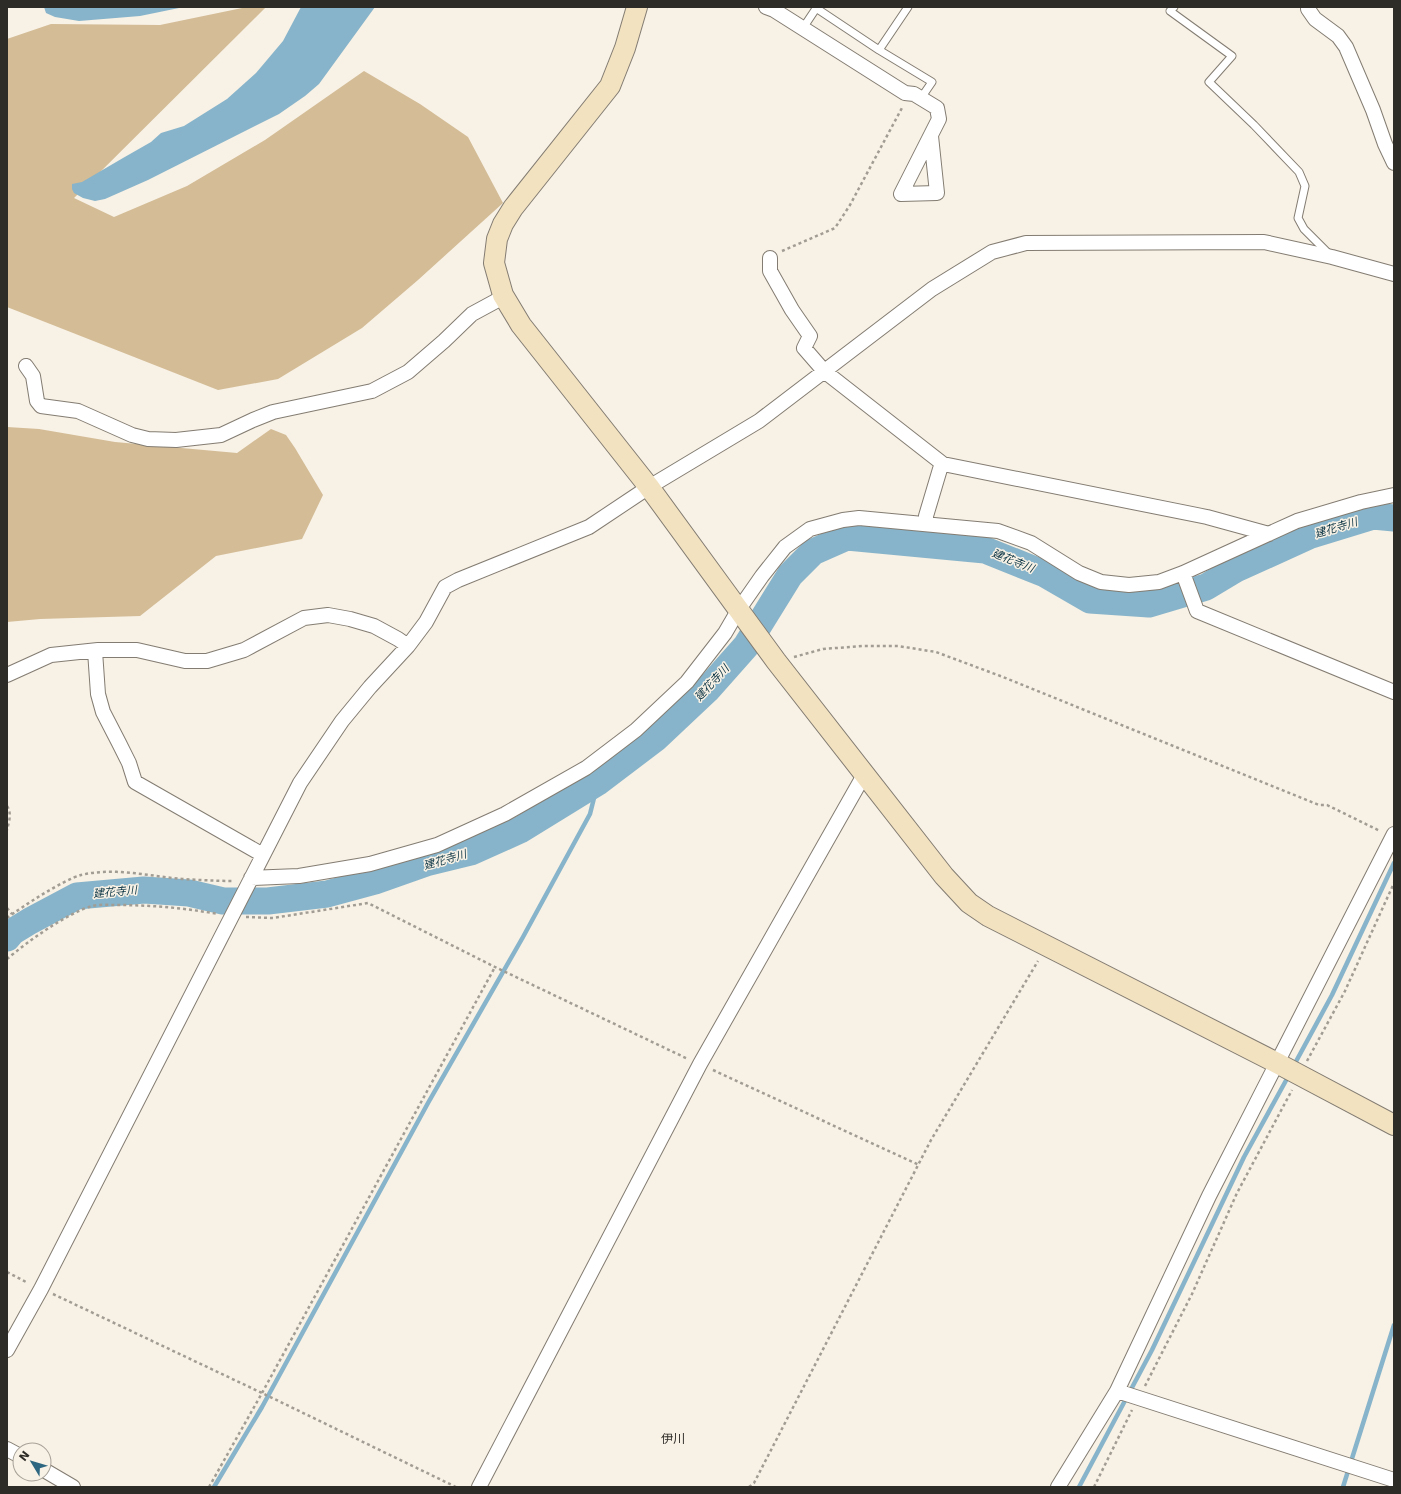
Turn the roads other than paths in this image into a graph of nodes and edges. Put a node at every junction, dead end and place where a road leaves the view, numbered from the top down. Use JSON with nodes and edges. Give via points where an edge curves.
{"nodes":[{"id":1,"x":637,"y":7,"type":"edge"},
{"id":2,"x":768,"y":7,"type":"edge"},
{"id":3,"x":908,"y":7,"type":"edge"},
{"id":4,"x":1174,"y":7,"type":"edge"},
{"id":5,"x":816,"y":8,"type":"edge"},
{"id":6,"x":1308,"y":8,"type":"edge"},
{"id":7,"x":803,"y":28,"type":"junction"},
{"id":8,"x":879,"y":50,"type":"junction"},
{"id":9,"x":918,"y":96,"type":"junction"},
{"id":10,"x":931,"y":136,"type":"dead end"},
{"id":11,"x":1394,"y":163,"type":"edge"},
{"id":12,"x":1332,"y":257,"type":"junction"},
{"id":13,"x":770,"y":258,"type":"road end"},
{"id":14,"x":1394,"y":274,"type":"edge"},
{"id":15,"x":503,"y":295,"type":"junction"},
{"id":16,"x":26,"y":366,"type":"dead end"},
{"id":17,"x":824,"y":371,"type":"junction"},
{"id":18,"x":943,"y":464,"type":"junction"},
{"id":19,"x":649,"y":487,"type":"junction"},
{"id":20,"x":1394,"y":495,"type":"edge"},
{"id":21,"x":926,"y":524,"type":"junction"},
{"id":22,"x":1269,"y":534,"type":"junction"},
{"id":23,"x":1183,"y":573,"type":"junction"},
{"id":24,"x":741,"y":613,"type":"junction"},
{"id":25,"x":408,"y":646,"type":"junction"},
{"id":26,"x":95,"y":651,"type":"junction"},
{"id":27,"x":7,"y":675,"type":"edge"},
{"id":28,"x":1394,"y":692,"type":"edge"},
{"id":29,"x":864,"y":775,"type":"junction"},
{"id":30,"x":1393,"y":836,"type":"edge"},
{"id":31,"x":263,"y":855,"type":"junction"},
{"id":32,"x":251,"y":878,"type":"junction"},
{"id":33,"x":1277,"y":1063,"type":"junction"},
{"id":34,"x":1394,"y":1125,"type":"edge"},
{"id":35,"x":7,"y":1350,"type":"edge"},
{"id":36,"x":1117,"y":1392,"type":"junction"},
{"id":37,"x":52,"y":1475,"type":"edge"},
{"id":38,"x":1389,"y":1482,"type":"edge"},
{"id":39,"x":73,"y":1487,"type":"edge"},
{"id":40,"x":479,"y":1487,"type":"edge"},
{"id":41,"x":1058,"y":1487,"type":"edge"}],
"edges":[{"from":1,"to":15,"type":"street","via":[[610,86],[503,224],[497,239],[494,263]]},
{"from":2,"to":7,"type":"street"},
{"from":3,"to":8,"type":"lane"},
{"from":4,"to":12,"type":"lane","via":[[1170,11],[1232,56],[1208,82],[1299,172],[1305,186],[1298,218],[1304,229]]},
{"from":5,"to":7,"type":"lane"},
{"from":5,"to":8,"type":"lane"},
{"from":6,"to":11,"type":"street","via":[[1315,19],[1338,36],[1346,47]]},
{"from":7,"to":9,"type":"street","via":[[905,93]]},
{"from":8,"to":9,"type":"lane","via":[[932,82]]},
{"from":9,"to":10,"type":"street","via":[[937,108],[939,119]]},
{"from":12,"to":14,"type":"street"},
{"from":12,"to":17,"type":"street","via":[[1264,242],[1026,243],[992,252],[932,289]]},
{"from":13,"to":17,"type":"street","via":[[770,271],[810,336],[804,348]]},
{"from":15,"to":16,"type":"street","via":[[472,314],[408,372],[372,391],[273,412],[221,435],[176,440],[148,439],[132,435],[78,411],[41,406],[37,401],[33,376]]},
{"from":15,"to":19,"type":"street","via":[[521,325]]},
{"from":17,"to":18,"type":"street"},
{"from":17,"to":19,"type":"street","via":[[759,421]]},
{"from":18,"to":21,"type":"street","via":[[926,516]]},
{"from":18,"to":22,"type":"street","via":[[1207,516]]},
{"from":19,"to":24,"type":"street"},
{"from":19,"to":25,"type":"street","via":[[589,527],[445,587],[426,622]]},
{"from":20,"to":22,"type":"street","via":[[1330,510]]},
{"from":21,"to":23,"type":"street","via":[[998,530],[1030,543],[1079,573],[1101,582],[1129,585],[1159,582]]},
{"from":21,"to":24,"type":"street","via":[[859,518],[810,529],[785,547],[762,576]]},
{"from":22,"to":23,"type":"street"},
{"from":23,"to":28,"type":"street","via":[[1197,610]]},
{"from":24,"to":29,"type":"street"},
{"from":24,"to":32,"type":"street","via":[[687,682],[636,730],[586,768],[505,814],[437,845],[370,864],[299,876]]},
{"from":25,"to":26,"type":"street","via":[[374,626],[328,615],[304,618],[244,650],[207,661],[185,661],[137,650]]},
{"from":25,"to":31,"type":"street","via":[[342,721],[300,783]]},
{"from":26,"to":27,"type":"street","via":[[51,655]]},
{"from":26,"to":31,"type":"street","via":[[98,694],[103,712],[120,743],[135,782]]},
{"from":29,"to":33,"type":"street","via":[[944,876],[969,903],[1047,947]]},
{"from":29,"to":40,"type":"street","via":[[700,1064]]},
{"from":30,"to":33,"type":"street"},
{"from":31,"to":32,"type":"street"},
{"from":32,"to":35,"type":"street","via":[[41,1289]]},
{"from":33,"to":34,"type":"street"},
{"from":33,"to":36,"type":"street","via":[[1209,1196]]},
{"from":36,"to":38,"type":"street","via":[[1351,1466]]},
{"from":36,"to":41,"type":"street"},
{"from":37,"to":39,"type":"street"}]}
